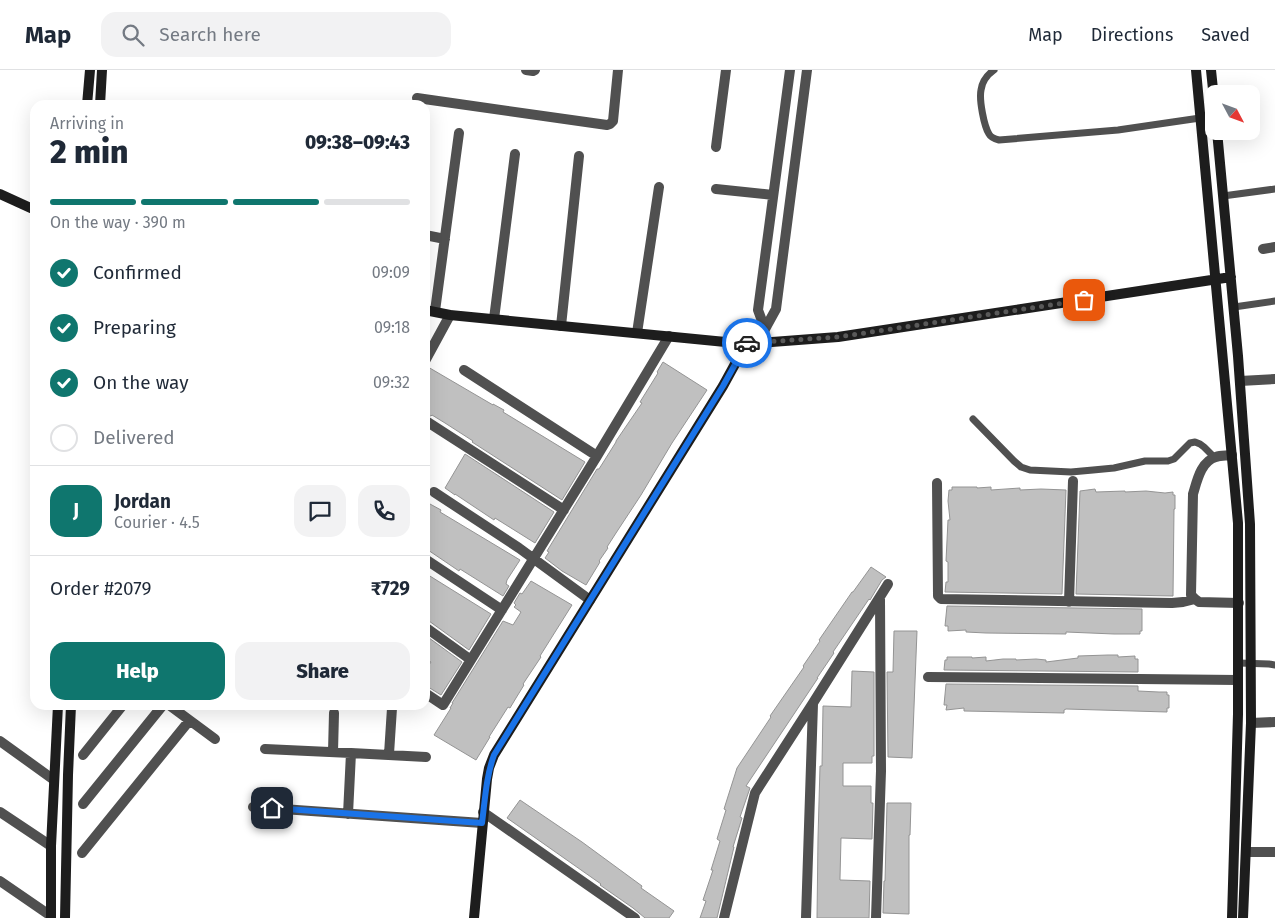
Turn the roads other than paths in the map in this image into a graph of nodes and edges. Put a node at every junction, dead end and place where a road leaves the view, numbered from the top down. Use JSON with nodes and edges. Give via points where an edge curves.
{"nodes":[{"id":1,"x":90,"y":70,"type":"edge"},
{"id":2,"x":102,"y":70,"type":"edge"},
{"id":3,"x":526,"y":70,"type":"edge"},
{"id":4,"x":535,"y":70,"type":"edge"},
{"id":5,"x":618,"y":70,"type":"edge"},
{"id":6,"x":726,"y":70,"type":"edge"},
{"id":7,"x":790,"y":70,"type":"edge"},
{"id":8,"x":807,"y":70,"type":"edge"},
{"id":9,"x":994,"y":70,"type":"edge"},
{"id":10,"x":1196,"y":70,"type":"edge"},
{"id":11,"x":1211,"y":70,"type":"edge"},
{"id":12,"x":1213,"y":85,"type":"edge"},
{"id":13,"x":418,"y":98,"type":"dead end"},
{"id":14,"x":87,"y":100,"type":"edge"},
{"id":15,"x":100,"y":100,"type":"edge"},
{"id":16,"x":1200,"y":118,"type":"junction"},
{"id":17,"x":459,"y":133,"type":"dead end"},
{"id":18,"x":1218,"y":140,"type":"edge"},
{"id":19,"x":716,"y":147,"type":"dead end"},
{"id":20,"x":515,"y":154,"type":"dead end"},
{"id":21,"x":779,"y":154,"type":"junction"},
{"id":22,"x":579,"y":156,"type":"dead end"},
{"id":23,"x":796,"y":156,"type":"junction"},
{"id":24,"x":659,"y":187,"type":"dead end"},
{"id":25,"x":716,"y":188,"type":"dead end"},
{"id":26,"x":1275,"y":189,"type":"edge"},
{"id":27,"x":0,"y":194,"type":"edge"},
{"id":28,"x":773,"y":196,"type":"junction"},
{"id":29,"x":1223,"y":196,"type":"junction"},
{"id":30,"x":30,"y":208,"type":"edge"},
{"id":31,"x":430,"y":236,"type":"edge"},
{"id":32,"x":445,"y":239,"type":"junction"},
{"id":33,"x":1275,"y":247,"type":"edge"},
{"id":34,"x":1263,"y":249,"type":"dead end"},
{"id":35,"x":1231,"y":278,"type":"junction"},
{"id":36,"x":1216,"y":280,"type":"junction"},
{"id":37,"x":1275,"y":301,"type":"edge"},
{"id":38,"x":1234,"y":307,"type":"junction"},
{"id":39,"x":430,"y":310,"type":"edge"},
{"id":40,"x":450,"y":315,"type":"junction"},
{"id":41,"x":494,"y":319,"type":"junction"},
{"id":42,"x":561,"y":326,"type":"junction"},
{"id":43,"x":764,"y":329,"type":"junction"},
{"id":44,"x":637,"y":333,"type":"junction"},
{"id":45,"x":669,"y":336,"type":"junction"},
{"id":46,"x":762,"y":342,"type":"junction"},
{"id":47,"x":746,"y":344,"type":"junction"},
{"id":48,"x":430,"y":352,"type":"edge"},
{"id":49,"x":464,"y":370,"type":"dead end"},
{"id":50,"x":1275,"y":380,"type":"edge"},
{"id":51,"x":1240,"y":381,"type":"junction"},
{"id":52,"x":973,"y":418,"type":"dead end"},
{"id":53,"x":430,"y":424,"type":"edge"},
{"id":54,"x":1232,"y":455,"type":"junction"},
{"id":55,"x":597,"y":456,"type":"junction"},
{"id":56,"x":1214,"y":457,"type":"junction"},
{"id":57,"x":1073,"y":481,"type":"dead end"},
{"id":58,"x":937,"y":483,"type":"dead end"},
{"id":59,"x":434,"y":492,"type":"dead end"},
{"id":60,"x":564,"y":510,"type":"junction"},
{"id":61,"x":534,"y":559,"type":"junction"},
{"id":62,"x":430,"y":562,"type":"edge"},
{"id":63,"x":888,"y":584,"type":"dead end"},
{"id":64,"x":880,"y":598,"type":"junction"},
{"id":65,"x":1195,"y":599,"type":"junction"},
{"id":66,"x":590,"y":600,"type":"junction"},
{"id":67,"x":1069,"y":602,"type":"junction"},
{"id":68,"x":1239,"y":603,"type":"junction"},
{"id":69,"x":502,"y":610,"type":"junction"},
{"id":70,"x":430,"y":631,"type":"edge"},
{"id":71,"x":471,"y":660,"type":"junction"},
{"id":72,"x":1239,"y":663,"type":"junction"},
{"id":73,"x":1251,"y":664,"type":"junction"},
{"id":74,"x":1275,"y":665,"type":"edge"},
{"id":75,"x":928,"y":678,"type":"dead end"},
{"id":76,"x":1238,"y":680,"type":"junction"},
{"id":77,"x":430,"y":696,"type":"edge"},
{"id":78,"x":813,"y":703,"type":"junction"},
{"id":79,"x":58,"y":710,"type":"edge"},
{"id":80,"x":72,"y":710,"type":"edge"},
{"id":81,"x":119,"y":710,"type":"edge"},
{"id":82,"x":158,"y":710,"type":"edge"},
{"id":83,"x":176,"y":710,"type":"edge"},
{"id":84,"x":392,"y":710,"type":"edge"},
{"id":85,"x":334,"y":713,"type":"dead end"},
{"id":86,"x":190,"y":721,"type":"junction"},
{"id":87,"x":1275,"y":722,"type":"edge"},
{"id":88,"x":1251,"y":723,"type":"junction"},
{"id":89,"x":215,"y":740,"type":"dead end"},
{"id":90,"x":0,"y":741,"type":"edge"},
{"id":91,"x":265,"y":749,"type":"dead end"},
{"id":92,"x":333,"y":752,"type":"junction"},
{"id":93,"x":352,"y":753,"type":"junction"},
{"id":94,"x":389,"y":754,"type":"junction"},
{"id":95,"x":83,"y":756,"type":"dead end"},
{"id":96,"x":426,"y":757,"type":"dead end"},
{"id":97,"x":54,"y":780,"type":"junction"},
{"id":98,"x":82,"y":804,"type":"dead end"},
{"id":99,"x":253,"y":807,"type":"dead end"},
{"id":100,"x":0,"y":812,"type":"edge"},
{"id":101,"x":348,"y":814,"type":"junction"},
{"id":102,"x":483,"y":817,"type":"junction"},
{"id":103,"x":51,"y":846,"type":"junction"},
{"id":104,"x":1246,"y":852,"type":"junction"},
{"id":105,"x":1275,"y":852,"type":"edge"},
{"id":106,"x":82,"y":853,"type":"dead end"},
{"id":107,"x":0,"y":882,"type":"edge"},
{"id":108,"x":51,"y":917,"type":"edge"},
{"id":109,"x":65,"y":918,"type":"edge"},
{"id":110,"x":474,"y":918,"type":"edge"},
{"id":111,"x":635,"y":918,"type":"edge"},
{"id":112,"x":724,"y":918,"type":"edge"},
{"id":113,"x":806,"y":918,"type":"edge"},
{"id":114,"x":876,"y":918,"type":"edge"},
{"id":115,"x":1232,"y":918,"type":"edge"},
{"id":116,"x":1243,"y":918,"type":"edge"}],
"edges":[{"from":1,"to":14,"type":"street"},
{"from":2,"to":15,"type":"street"},
{"from":3,"to":4,"type":"street"},
{"from":5,"to":13,"type":"street","via":[[613,121],[607,125]]},
{"from":6,"to":19,"type":"street"},
{"from":7,"to":21,"type":"street"},
{"from":8,"to":23,"type":"street"},
{"from":9,"to":16,"type":"lane","via":[[980,91],[981,110],[988,133],[994,139],[1118,130]]},
{"from":10,"to":16,"type":"street"},
{"from":11,"to":12,"type":"street"},
{"from":16,"to":36,"type":"street"},
{"from":17,"to":32,"type":"street"},
{"from":18,"to":29,"type":"street"},
{"from":20,"to":41,"type":"street"},
{"from":21,"to":23,"type":"street"},
{"from":21,"to":28,"type":"street"},
{"from":22,"to":42,"type":"street"},
{"from":23,"to":43,"type":"street","via":[[776,309]]},
{"from":24,"to":44,"type":"street"},
{"from":25,"to":28,"type":"street"},
{"from":26,"to":29,"type":"lane"},
{"from":27,"to":30,"type":"street"},
{"from":28,"to":43,"type":"street","via":[[758,310]]},
{"from":29,"to":35,"type":"street"},
{"from":31,"to":32,"type":"street"},
{"from":32,"to":39,"type":"street"},
{"from":33,"to":34,"type":"street"},
{"from":35,"to":36,"type":"street"},
{"from":35,"to":38,"type":"street"},
{"from":36,"to":46,"type":"street","via":[[838,337]]},
{"from":36,"to":54,"type":"street"},
{"from":37,"to":38,"type":"lane"},
{"from":38,"to":51,"type":"street"},
{"from":39,"to":40,"type":"street"},
{"from":40,"to":41,"type":"street"},
{"from":40,"to":48,"type":"street"},
{"from":41,"to":42,"type":"street"},
{"from":42,"to":44,"type":"street"},
{"from":43,"to":46,"type":"street"},
{"from":44,"to":45,"type":"street"},
{"from":45,"to":47,"type":"street"},
{"from":45,"to":55,"type":"street"},
{"from":46,"to":47,"type":"street"},
{"from":47,"to":66,"type":"street"},
{"from":49,"to":55,"type":"street"},
{"from":50,"to":51,"type":"street"},
{"from":51,"to":73,"type":"street","via":[[1250,524]]},
{"from":52,"to":56,"type":"lane","via":[[1014,461],[1030,470],[1071,472],[1168,461],[1195,442]]},
{"from":53,"to":60,"type":"street"},
{"from":54,"to":56,"type":"street"},
{"from":54,"to":68,"type":"street","via":[[1238,523]]},
{"from":55,"to":60,"type":"street"},
{"from":56,"to":65,"type":"street","via":[[1203,468],[1193,494],[1191,595]]},
{"from":57,"to":67,"type":"street"},
{"from":58,"to":67,"type":"street","via":[[938,596],[941,599]]},
{"from":59,"to":61,"type":"street"},
{"from":60,"to":61,"type":"street"},
{"from":61,"to":66,"type":"street"},
{"from":61,"to":69,"type":"street"},
{"from":62,"to":69,"type":"street"},
{"from":63,"to":64,"type":"street"},
{"from":64,"to":78,"type":"street"},
{"from":64,"to":114,"type":"street","via":[[881,771]]},
{"from":65,"to":67,"type":"street","via":[[1172,603]]},
{"from":65,"to":68,"type":"street","via":[[1199,602]]},
{"from":66,"to":102,"type":"street","via":[[494,755],[488,774]]},
{"from":68,"to":72,"type":"street"},
{"from":69,"to":71,"type":"street"},
{"from":70,"to":71,"type":"street"},
{"from":71,"to":77,"type":"street","via":[[444,705]]},
{"from":72,"to":73,"type":"lane"},
{"from":72,"to":76,"type":"street"},
{"from":73,"to":74,"type":"lane"},
{"from":73,"to":88,"type":"street"},
{"from":75,"to":76,"type":"street"},
{"from":76,"to":115,"type":"street"},
{"from":78,"to":112,"type":"street","via":[[754,793]]},
{"from":78,"to":113,"type":"street"},
{"from":79,"to":97,"type":"street"},
{"from":80,"to":109,"type":"street"},
{"from":81,"to":95,"type":"street"},
{"from":82,"to":98,"type":"street"},
{"from":83,"to":86,"type":"street"},
{"from":84,"to":94,"type":"street"},
{"from":85,"to":92,"type":"street"},
{"from":86,"to":89,"type":"street"},
{"from":86,"to":106,"type":"street"},
{"from":87,"to":88,"type":"street"},
{"from":88,"to":104,"type":"street"},
{"from":90,"to":97,"type":"street"},
{"from":91,"to":92,"type":"street"},
{"from":92,"to":93,"type":"street"},
{"from":93,"to":94,"type":"street"},
{"from":93,"to":101,"type":"street"},
{"from":94,"to":96,"type":"street"},
{"from":97,"to":103,"type":"street"},
{"from":99,"to":101,"type":"street"},
{"from":100,"to":103,"type":"street"},
{"from":101,"to":102,"type":"street"},
{"from":102,"to":110,"type":"street"},
{"from":102,"to":111,"type":"street"},
{"from":103,"to":108,"type":"street"},
{"from":104,"to":105,"type":"street"},
{"from":104,"to":116,"type":"street"},
{"from":107,"to":108,"type":"street"}]}
